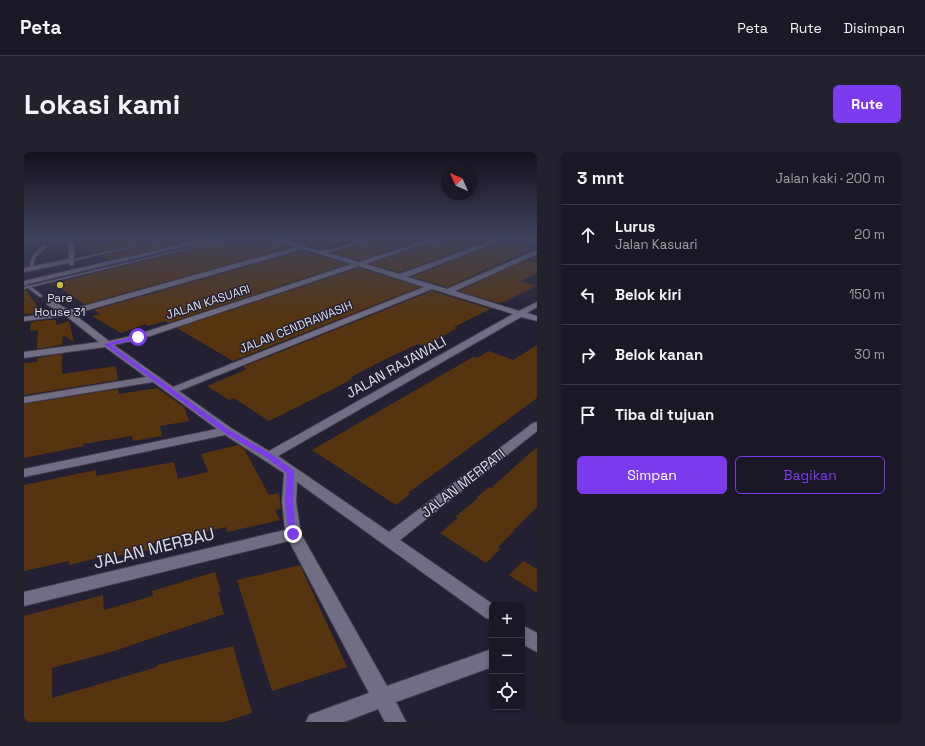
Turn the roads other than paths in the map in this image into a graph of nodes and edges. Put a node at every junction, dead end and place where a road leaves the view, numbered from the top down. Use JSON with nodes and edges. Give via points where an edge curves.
{"nodes":[{"id":1,"x":48,"y":266,"type":"edge"},
{"id":2,"x":59,"y":266,"type":"edge"},
{"id":3,"x":106,"y":266,"type":"edge"},
{"id":4,"x":113,"y":266,"type":"edge"},
{"id":5,"x":234,"y":266,"type":"edge"},
{"id":6,"x":356,"y":266,"type":"edge"},
{"id":7,"x":366,"y":266,"type":"edge"},
{"id":8,"x":430,"y":266,"type":"edge"},
{"id":9,"x":506,"y":266,"type":"edge"},
{"id":10,"x":32,"y":268,"type":"joint"},
{"id":11,"x":24,"y":270,"type":"edge"},
{"id":12,"x":24,"y":275,"type":"edge"},
{"id":13,"x":402,"y":276,"type":"junction"},
{"id":14,"x":25,"y":286,"type":"edge"},
{"id":15,"x":430,"y":286,"type":"junction"},
{"id":16,"x":447,"y":292,"type":"junction"},
{"id":17,"x":41,"y":296,"type":"dead end"},
{"id":18,"x":50,"y":303,"type":"dead end"},
{"id":19,"x":537,"y":304,"type":"edge"},
{"id":20,"x":68,"y":313,"type":"junction"},
{"id":21,"x":520,"y":314,"type":"junction"},
{"id":22,"x":24,"y":319,"type":"edge"},
{"id":23,"x":537,"y":319,"type":"edge"},
{"id":24,"x":107,"y":344,"type":"junction"},
{"id":25,"x":24,"y":355,"type":"edge"},
{"id":26,"x":155,"y":379,"type":"junction"},
{"id":27,"x":171,"y":391,"type":"junction"},
{"id":28,"x":24,"y":400,"type":"edge"},
{"id":29,"x":537,"y":425,"type":"edge"},
{"id":30,"x":227,"y":431,"type":"junction"},
{"id":31,"x":269,"y":456,"type":"junction"},
{"id":32,"x":291,"y":472,"type":"junction"},
{"id":33,"x":24,"y":473,"type":"edge"},
{"id":34,"x":293,"y":534,"type":"junction"},
{"id":35,"x":388,"y":541,"type":"junction"},
{"id":36,"x":24,"y":599,"type":"edge"},
{"id":37,"x":489,"y":611,"type":"edge"},
{"id":38,"x":489,"y":659,"type":"edge"},
{"id":39,"x":384,"y":698,"type":"junction"},
{"id":40,"x":316,"y":722,"type":"edge"},
{"id":41,"x":396,"y":722,"type":"edge"}],
"edges":[{"from":1,"to":10,"type":"street"},
{"from":2,"to":12,"type":"street"},
{"from":3,"to":14,"type":"street"},
{"from":4,"to":14,"type":"lane"},
{"from":5,"to":20,"type":"street"},
{"from":6,"to":24,"type":"street","name":"JALAN KASUARI","via":[[138,337]]},
{"from":7,"to":13,"type":"street"},
{"from":8,"to":13,"type":"street"},
{"from":9,"to":16,"type":"street"},
{"from":10,"to":11,"type":"street"},
{"from":13,"to":15,"type":"street"},
{"from":14,"to":17,"type":"lane"},
{"from":15,"to":16,"type":"street"},
{"from":15,"to":27,"type":"street","name":"JALAN CENDRAWASIH"},
{"from":16,"to":21,"type":"street"},
{"from":18,"to":20,"type":"street"},
{"from":19,"to":21,"type":"street","name":"JALAN RAJAWALI"},
{"from":20,"to":22,"type":"street"},
{"from":20,"to":24,"type":"street"},
{"from":21,"to":23,"type":"street"},
{"from":21,"to":31,"type":"street","name":"JALAN RAJAWALI"},
{"from":24,"to":25,"type":"street","name":"JALAN KASUARI"},
{"from":24,"to":26,"type":"street"},
{"from":26,"to":27,"type":"street"},
{"from":26,"to":28,"type":"street"},
{"from":27,"to":30,"type":"street"},
{"from":29,"to":35,"type":"street","name":"JALAN MERPATI"},
{"from":30,"to":31,"type":"street"},
{"from":30,"to":33,"type":"street"},
{"from":31,"to":32,"type":"street"},
{"from":32,"to":34,"type":"street","via":[[289,502]]},
{"from":32,"to":35,"type":"street"},
{"from":34,"to":36,"type":"street","name":"JALAN MERBAU"},
{"from":34,"to":39,"type":"street"},
{"from":35,"to":37,"type":"street"},
{"from":38,"to":39,"type":"street"},
{"from":39,"to":40,"type":"street"},
{"from":39,"to":41,"type":"street"}]}
